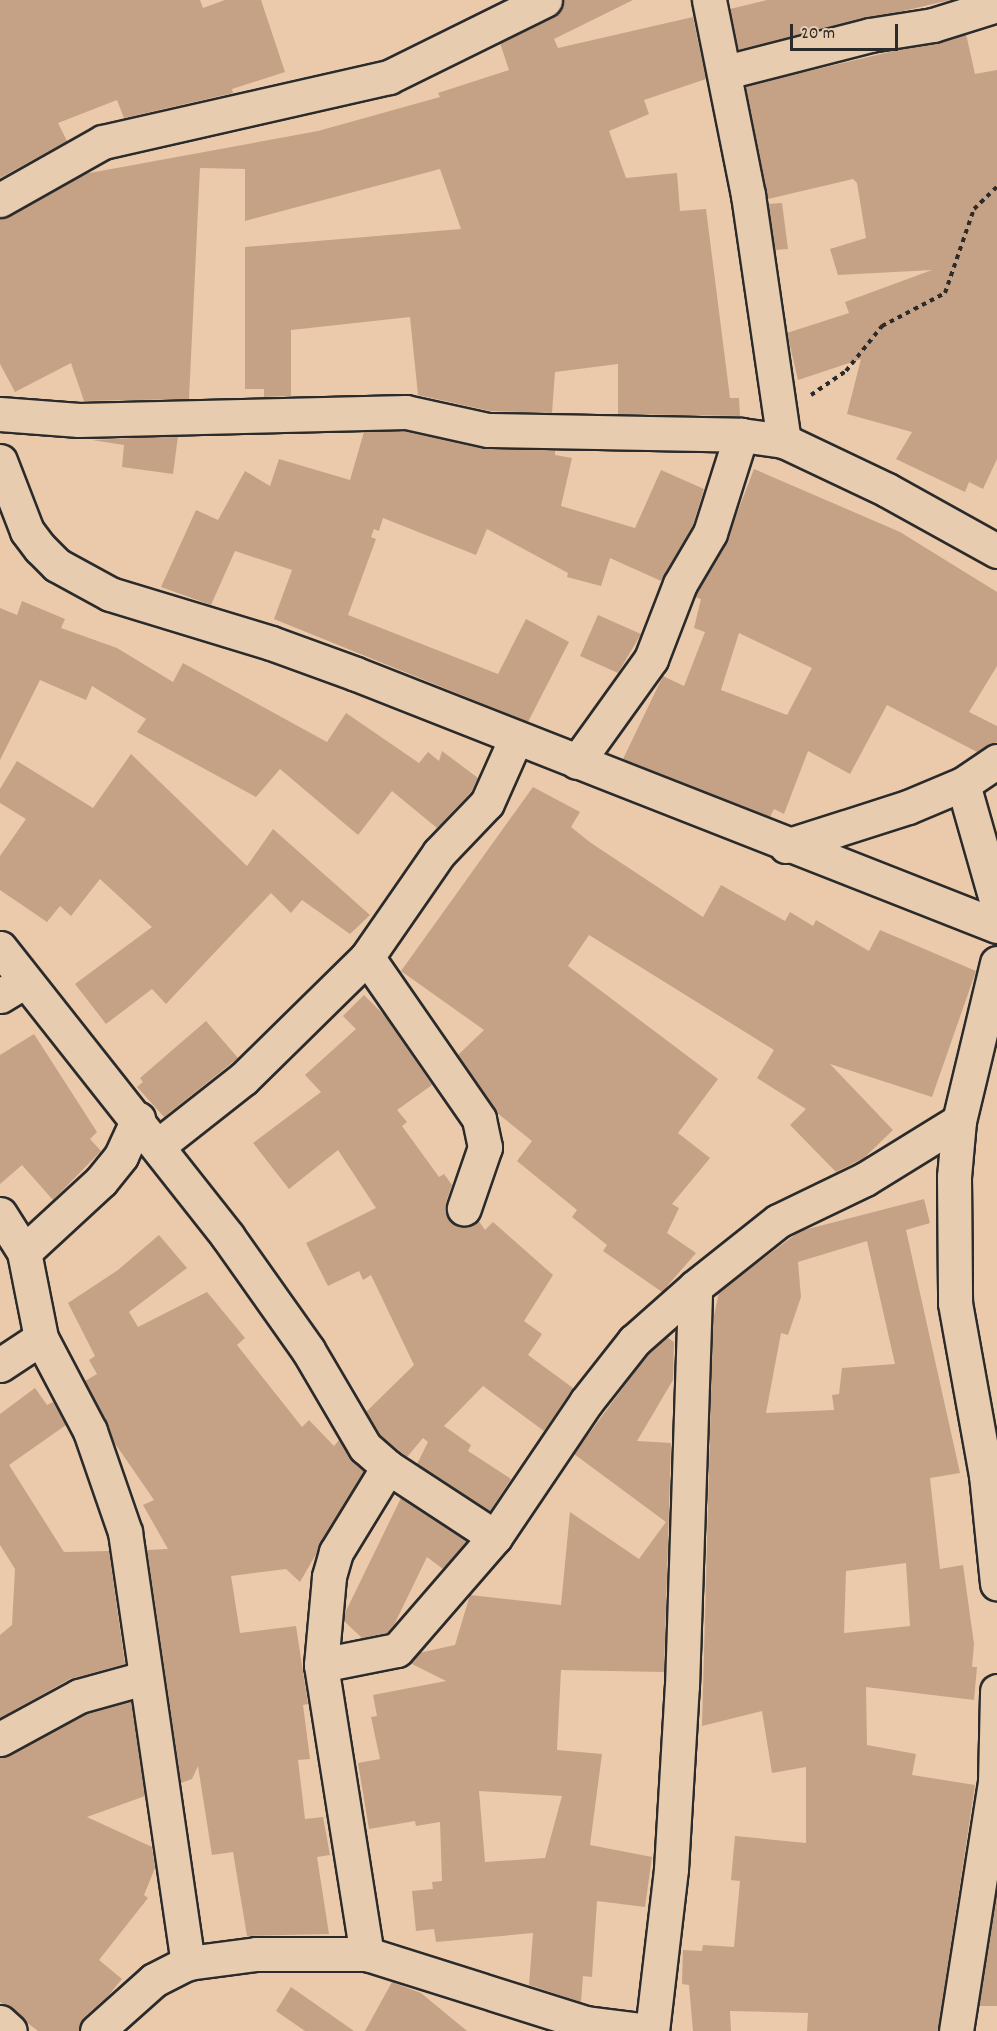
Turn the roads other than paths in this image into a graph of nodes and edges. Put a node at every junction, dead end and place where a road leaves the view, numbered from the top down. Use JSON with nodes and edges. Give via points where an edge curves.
{"nodes":[{"id":1,"x":545,"y":0,"type":"edge"},
{"id":2,"x":710,"y":0,"type":"edge"},
{"id":3,"x":997,"y":5,"type":"edge"},
{"id":4,"x":726,"y":72,"type":"junction"},
{"id":5,"x":0,"y":200,"type":"edge"},
{"id":6,"x":0,"y":414,"type":"edge"},
{"id":7,"x":741,"y":435,"type":"junction"},
{"id":8,"x":784,"y":441,"type":"junction"},
{"id":9,"x":0,"y":461,"type":"edge"},
{"id":10,"x":997,"y":551,"type":"edge"},
{"id":11,"x":516,"y":738,"type":"junction"},
{"id":12,"x":997,"y":761,"type":"edge"},
{"id":13,"x":577,"y":762,"type":"junction"},
{"id":14,"x":963,"y":784,"type":"junction"},
{"id":15,"x":786,"y":846,"type":"junction"},
{"id":16,"x":997,"y":903,"type":"edge"},
{"id":17,"x":997,"y":926,"type":"edge"},
{"id":18,"x":0,"y":948,"type":"edge"},
{"id":19,"x":367,"y":957,"type":"junction"},
{"id":20,"x":997,"y":963,"type":"edge"},
{"id":21,"x":12,"y":988,"type":"edge"},
{"id":22,"x":138,"y":1119,"type":"junction"},
{"id":23,"x":959,"y":1121,"type":"junction"},
{"id":24,"x":159,"y":1145,"type":"junction"},
{"id":25,"x":464,"y":1208,"type":"dead end"},
{"id":26,"x":0,"y":1214,"type":"edge"},
{"id":27,"x":24,"y":1252,"type":"junction"},
{"id":28,"x":695,"y":1287,"type":"junction"},
{"id":29,"x":41,"y":1338,"type":"junction"},
{"id":30,"x":0,"y":1365,"type":"edge"},
{"id":31,"x":388,"y":1467,"type":"junction"},
{"id":32,"x":495,"y":1537,"type":"junction"},
{"id":33,"x":997,"y":1583,"type":"edge"},
{"id":34,"x":321,"y":1665,"type":"junction"},
{"id":35,"x":144,"y":1678,"type":"junction"},
{"id":36,"x":997,"y":1691,"type":"edge"},
{"id":37,"x":0,"y":1739,"type":"edge"},
{"id":38,"x":367,"y":1954,"type":"junction"},
{"id":39,"x":188,"y":1963,"type":"junction"},
{"id":40,"x":0,"y":2022,"type":"edge"},
{"id":41,"x":10,"y":2031,"type":"edge"},
{"id":42,"x":98,"y":2031,"type":"edge"},
{"id":43,"x":651,"y":2031,"type":"edge"},
{"id":44,"x":956,"y":2031,"type":"edge"}],
"edges":[{"from":1,"to":5,"type":"street","via":[[389,77],[104,142]]},
{"from":2,"to":4,"type":"street"},
{"from":3,"to":4,"type":"street","via":[[933,25],[870,35]]},
{"from":4,"to":8,"type":"street"},
{"from":6,"to":7,"type":"street","via":[[79,420],[406,412],[488,429]]},
{"from":7,"to":8,"type":"street"},
{"from":7,"to":13,"type":"street","via":[[710,533],[680,584],[651,659]]},
{"from":8,"to":10,"type":"street","via":[[887,490]]},
{"from":9,"to":11,"type":"street","via":[[27,531],[40,548],[57,565],[101,589],[271,643]]},
{"from":11,"to":13,"type":"street"},
{"from":11,"to":19,"type":"street","via":[[487,803],[439,853]]},
{"from":12,"to":14,"type":"street"},
{"from":13,"to":15,"type":"street"},
{"from":14,"to":15,"type":"street","via":[[908,807]]},
{"from":14,"to":16,"type":"street"},
{"from":15,"to":17,"type":"street"},
{"from":18,"to":21,"type":"street"},
{"from":19,"to":24,"type":"street","via":[[243,1078]]},
{"from":19,"to":25,"type":"street","via":[[479,1119],[485,1147]]},
{"from":20,"to":23,"type":"street"},
{"from":21,"to":22,"type":"street"},
{"from":22,"to":24,"type":"street"},
{"from":22,"to":27,"type":"street","via":[[121,1156],[101,1181]]},
{"from":23,"to":28,"type":"street","via":[[865,1179],[778,1221]]},
{"from":23,"to":33,"type":"street","via":[[954,1177],[955,1303],[986,1475]]},
{"from":24,"to":31,"type":"street","via":[[308,1350],[365,1447]]},
{"from":26,"to":27,"type":"street"},
{"from":27,"to":29,"type":"street"},
{"from":28,"to":32,"type":"street","via":[[634,1341],[586,1402]]},
{"from":28,"to":43,"type":"street","via":[[682,1686],[671,1869]]},
{"from":29,"to":30,"type":"street"},
{"from":29,"to":35,"type":"street","via":[[109,1477],[125,1532]]},
{"from":31,"to":32,"type":"street"},
{"from":31,"to":34,"type":"street","via":[[336,1552],[329,1577]]},
{"from":32,"to":34,"type":"street","via":[[397,1650]]},
{"from":34,"to":38,"type":"street"},
{"from":35,"to":37,"type":"street","via":[[79,1696]]},
{"from":35,"to":39,"type":"street"},
{"from":36,"to":44,"type":"street","via":[[995,1782]]},
{"from":38,"to":39,"type":"street","via":[[256,1954]]},
{"from":38,"to":43,"type":"street","via":[[586,2023]]},
{"from":39,"to":42,"type":"street","via":[[154,1980]]},
{"from":40,"to":41,"type":"street"}]}
